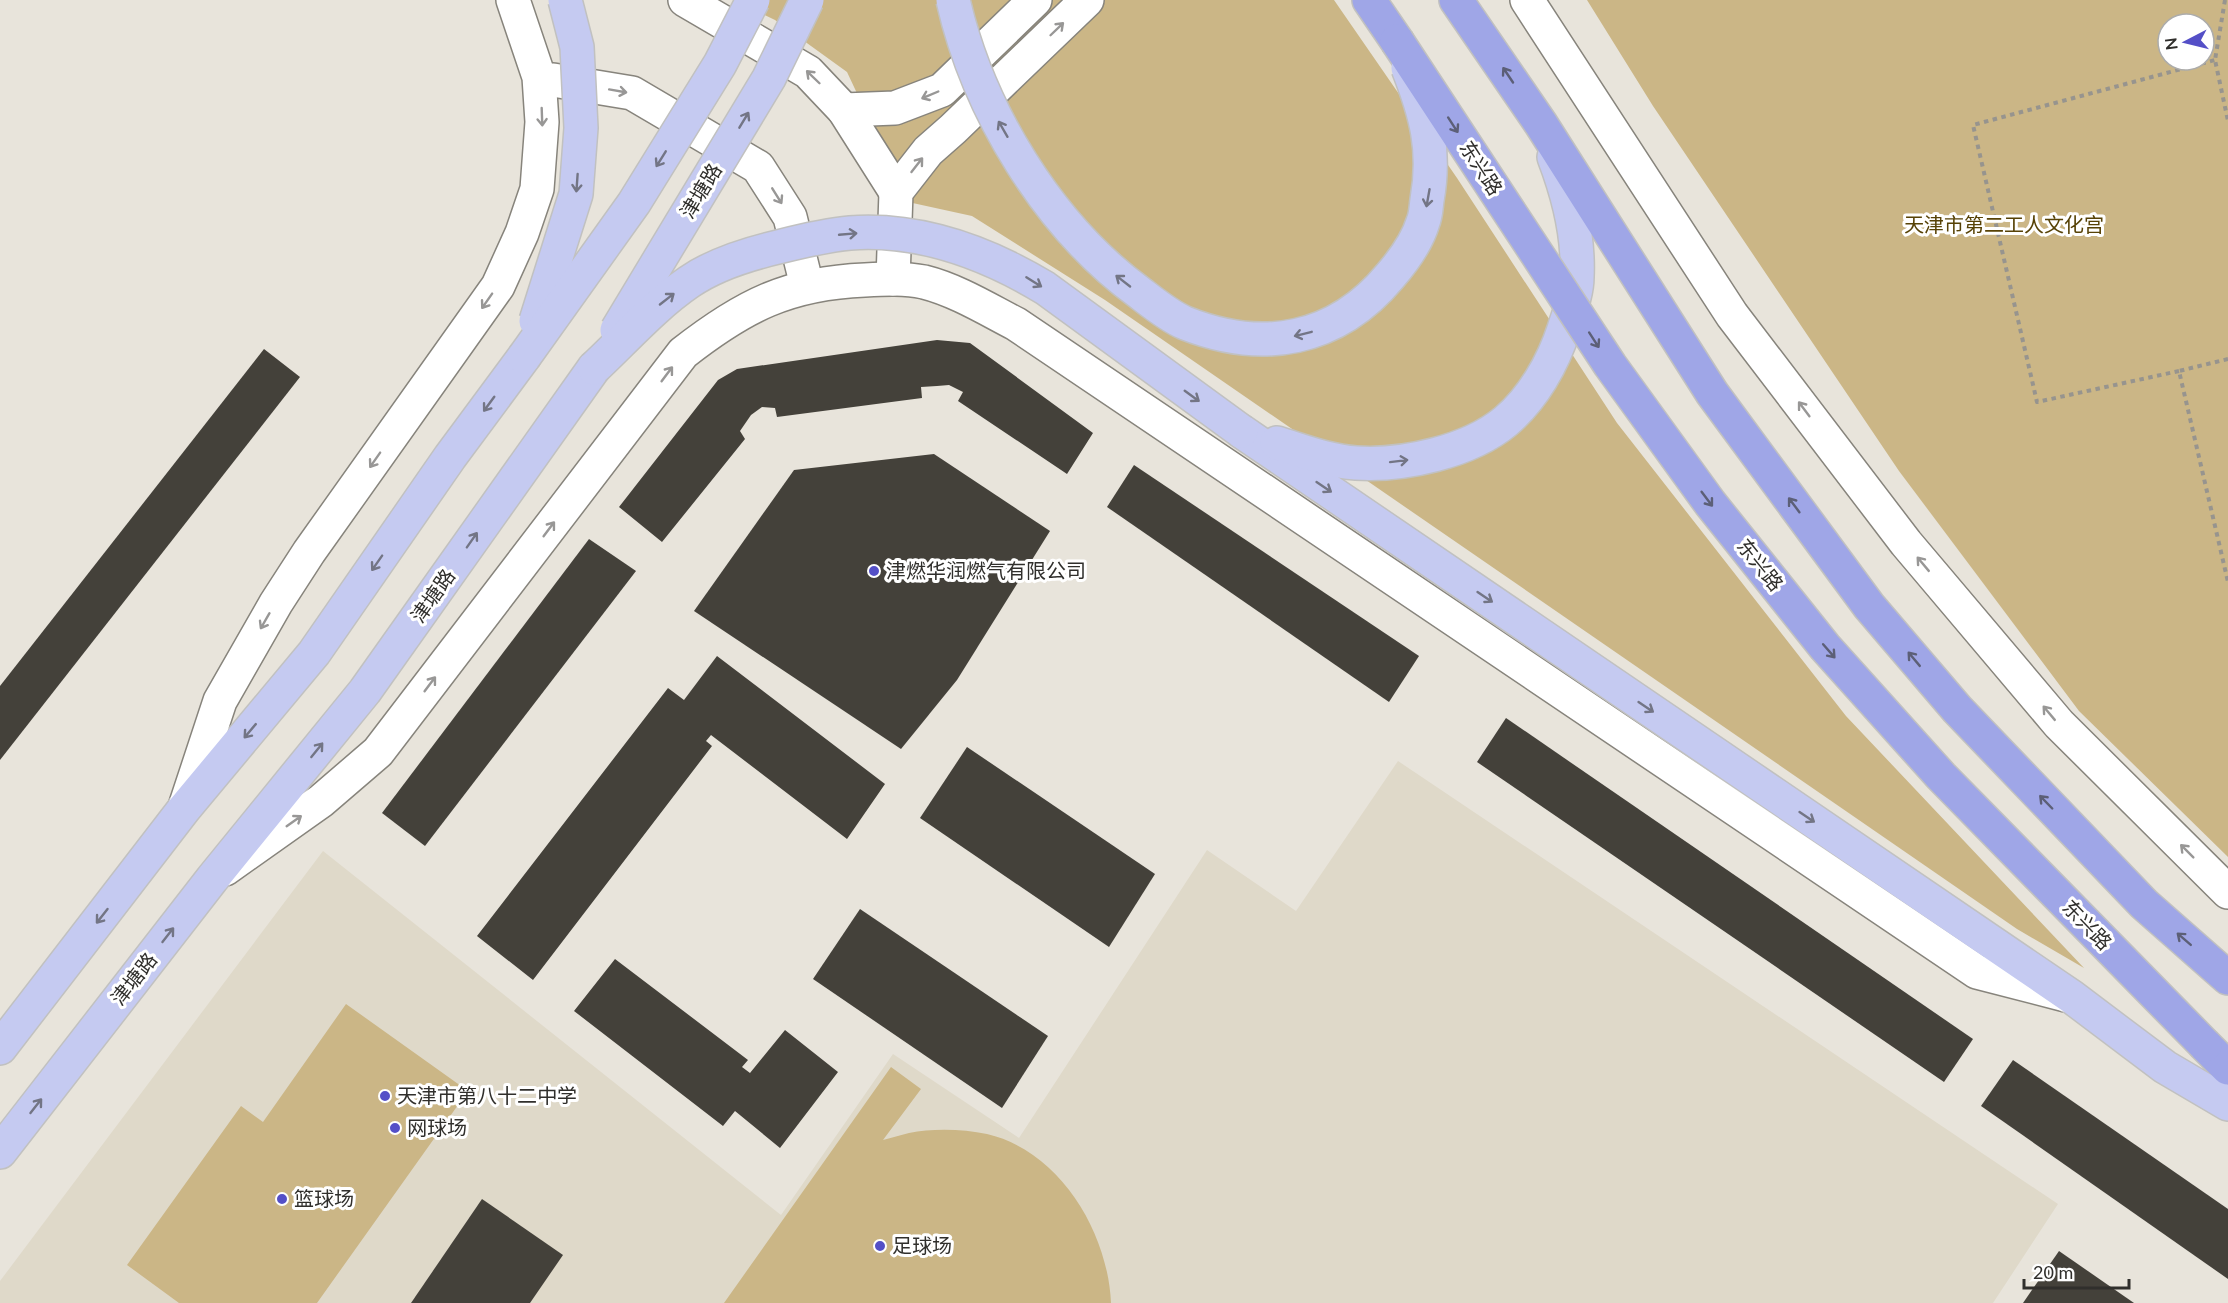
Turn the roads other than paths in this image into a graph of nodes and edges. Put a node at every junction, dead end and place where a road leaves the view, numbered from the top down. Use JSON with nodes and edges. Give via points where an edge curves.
{"nodes":[{"id":1,"x":515,"y":0,"type":"edge"},
{"id":2,"x":565,"y":0,"type":"edge"},
{"id":3,"x":685,"y":0,"type":"edge"},
{"id":4,"x":753,"y":0,"type":"edge"},
{"id":5,"x":807,"y":0,"type":"edge"},
{"id":6,"x":953,"y":0,"type":"edge"},
{"id":7,"x":1035,"y":0,"type":"edge"},
{"id":8,"x":1087,"y":0,"type":"edge"},
{"id":9,"x":1369,"y":0,"type":"edge"},
{"id":10,"x":1456,"y":0,"type":"edge"},
{"id":11,"x":1527,"y":0,"type":"edge"},
{"id":12,"x":1397,"y":41,"type":"junction"},
{"id":13,"x":539,"y":77,"type":"junction"},
{"id":14,"x":844,"y":110,"type":"junction"},
{"id":15,"x":1541,"y":124,"type":"junction"},
{"id":16,"x":896,"y":192,"type":"junction"},
{"id":17,"x":893,"y":279,"type":"junction"},
{"id":18,"x":807,"y":286,"type":"junction"},
{"id":19,"x":524,"y":357,"type":"junction"},
{"id":20,"x":594,"y":368,"type":"junction"},
{"id":21,"x":1241,"y":431,"type":"junction"},
{"id":22,"x":184,"y":809,"type":"junction"},
{"id":23,"x":212,"y":879,"type":"junction"},
{"id":24,"x":2228,"y":892,"type":"edge"},
{"id":25,"x":2228,"y":978,"type":"edge"},
{"id":26,"x":2072,"y":997,"type":"junction"},
{"id":27,"x":0,"y":1048,"type":"edge"},
{"id":28,"x":2228,"y":1068,"type":"edge"},
{"id":29,"x":2228,"y":1104,"type":"edge"},
{"id":30,"x":0,"y":1152,"type":"edge"}],
"edges":[{"from":1,"to":13,"type":"street"},
{"from":2,"to":19,"type":"main road","one_way":true,"bridge":true,"via":[[578,47],[581,128],[576,194]]},
{"from":14,"to":3,"type":"street","one_way":true,"via":[[808,72]]},
{"from":4,"to":19,"type":"main road","one_way":true,"bridge":true,"via":[[720,64],[634,202]]},
{"from":20,"to":5,"type":"main road","name":"津塘路","one_way":true,"bridge":true,"via":[[769,78]]},
{"from":12,"to":6,"type":"main road","one_way":true,"bridge":true,"via":[[1430,136],[1431,179],[1423,223],[1404,260],[1354,312],[1324,328],[1288,338],[1252,339],[1184,322],[1119,278],[1088,249],[1053,208],[995,116],[975,71]]},
{"from":7,"to":14,"type":"street","one_way":true,"via":[[942,90],[895,108]]},
{"from":16,"to":8,"type":"street","one_way":true,"via":[[928,151]]},
{"from":9,"to":12,"type":"highway","name":"东兴路"},
{"from":15,"to":10,"type":"highway","one_way":true},
{"from":24,"to":11,"type":"street","one_way":true,"via":[[2059,724],[1906,543],[1732,315]]},
{"from":12,"to":28,"type":"highway","name":"东兴路","one_way":true,"bridge":true,"via":[[1610,365],[1710,503],[1818,638],[1941,776]]},
{"from":13,"to":18,"type":"street","one_way":true,"via":[[632,93],[758,167],[790,217]]},
{"from":13,"to":22,"type":"street","one_way":true,"via":[[542,122],[537,189],[498,286],[276,603],[220,701]]},
{"from":14,"to":16,"type":"street"},
{"from":21,"to":15,"type":"main road","one_way":true,"via":[[1315,456],[1376,464],[1419,458],[1473,440],[1506,420],[1551,363],[1577,278],[1568,195]]},
{"from":25,"to":15,"type":"highway","one_way":true,"via":[[2144,904],[1957,709],[1869,606],[1712,393]]},
{"from":16,"to":17,"type":"street"},
{"from":17,"to":18,"type":"street"},
{"from":17,"to":26,"type":"street","via":[[924,282],[1016,324],[1977,972]]},
{"from":23,"to":18,"type":"street","one_way":true,"via":[[321,801],[378,752],[683,353],[744,309]]},
{"from":19,"to":22,"type":"main road","one_way":true,"via":[[314,653]]},
{"from":20,"to":21,"type":"main road","one_way":true,"bridge":true,"via":[[690,281],[729,262],[805,240],[851,233],[902,235],[944,242],[1021,273]]},
{"from":23,"to":20,"type":"main road","name":"津塘路","one_way":true,"via":[[365,691]]},
{"from":21,"to":26,"type":"main road","one_way":true},
{"from":22,"to":27,"type":"main road","one_way":true},
{"from":30,"to":23,"type":"main road","name":"津塘路","one_way":true},
{"from":26,"to":29,"type":"main road","via":[[2165,1067]]}]}
